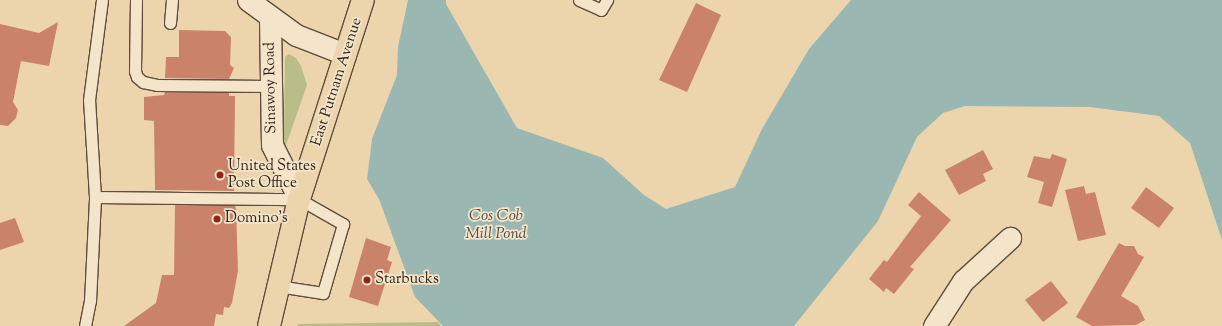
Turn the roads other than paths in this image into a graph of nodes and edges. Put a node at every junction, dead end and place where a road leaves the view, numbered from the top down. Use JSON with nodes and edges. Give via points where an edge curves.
{"nodes":[{"id":1,"x":102,"y":0,"type":"edge"},
{"id":2,"x":136,"y":0,"type":"edge"},
{"id":3,"x":172,"y":0,"type":"edge"},
{"id":4,"x":248,"y":0,"type":"edge"},
{"id":5,"x":363,"y":0,"type":"edge"},
{"id":6,"x":579,"y":0,"type":"edge"},
{"id":7,"x":607,"y":0,"type":"edge"},
{"id":8,"x":270,"y":18,"type":"junction"},
{"id":9,"x":170,"y":23,"type":"dead end"},
{"id":10,"x":345,"y":54,"type":"junction"},
{"id":11,"x":271,"y":86,"type":"junction"},
{"id":12,"x":95,"y":197,"type":"junction"},
{"id":13,"x":299,"y":199,"type":"junction"},
{"id":14,"x":1010,"y":238,"type":"dead end"},
{"id":15,"x":278,"y":286,"type":"junction"},
{"id":16,"x":85,"y":326,"type":"edge"},
{"id":17,"x":269,"y":326,"type":"edge"},
{"id":18,"x":934,"y":326,"type":"edge"}],
"edges":[{"from":1,"to":12,"type":"lane","via":[[89,100]]},
{"from":2,"to":11,"type":"lane","via":[[135,71],[143,82],[156,85]]},
{"from":3,"to":9,"type":"lane"},
{"from":4,"to":8,"type":"street","name":"Sinawoy Road"},
{"from":5,"to":10,"type":"main road","name":"East Putnam Avenue"},
{"from":6,"to":7,"type":"lane","via":[[601,10]]},
{"from":8,"to":10,"type":"street","name":"Sinawoy Road","via":[[296,35]]},
{"from":8,"to":11,"type":"street","name":"Sinawoy Road"},
{"from":10,"to":13,"type":"main road","name":"East Putnam Avenue"},
{"from":11,"to":13,"type":"street","name":"Sinawoy Road","via":[[272,145]]},
{"from":12,"to":13,"type":"lane"},
{"from":12,"to":16,"type":"lane","via":[[90,301]]},
{"from":13,"to":15,"type":"main road","name":"East Putnam Avenue"},
{"from":13,"to":15,"type":"lane","via":[[343,224],[323,293]]},
{"from":14,"to":18,"type":"street","via":[[963,282]]},
{"from":15,"to":17,"type":"main road","name":"East Putnam Avenue"}]}
